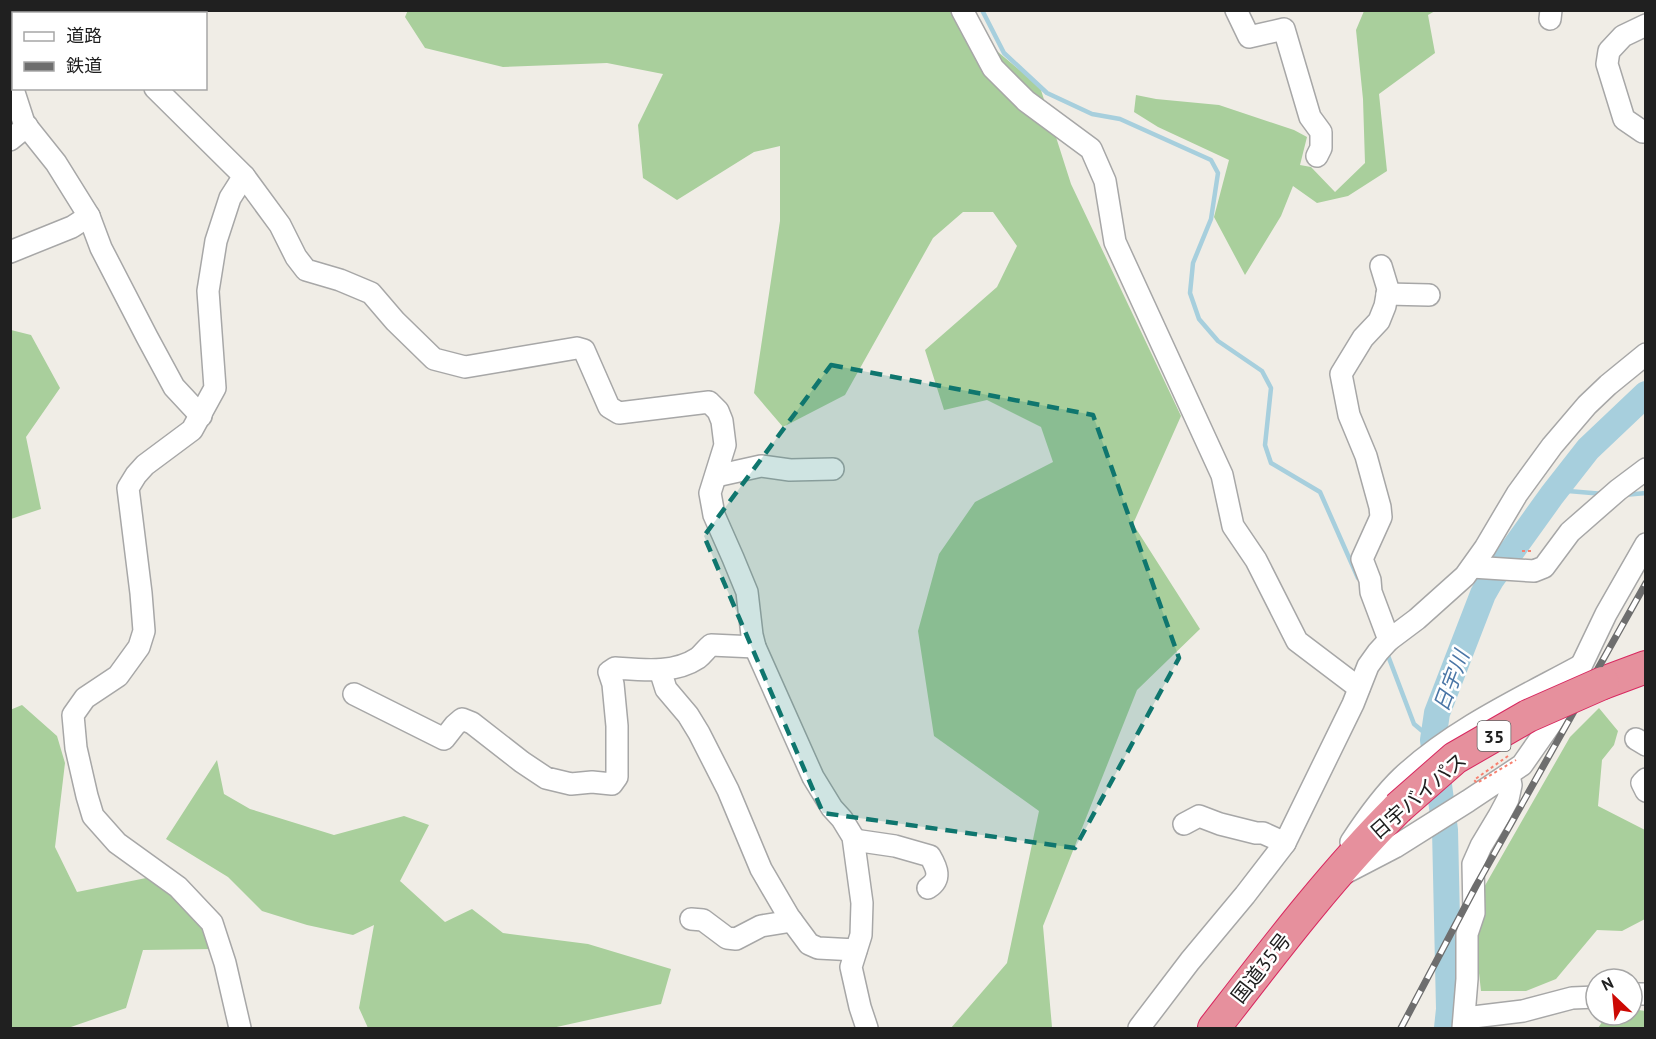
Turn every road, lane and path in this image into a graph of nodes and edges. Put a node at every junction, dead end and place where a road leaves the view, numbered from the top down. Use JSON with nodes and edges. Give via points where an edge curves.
{"nodes":[{"id":1,"x":962,"y":10,"type":"edge"},
{"id":2,"x":1236,"y":10,"type":"edge"},
{"id":3,"x":1646,"y":25,"type":"edge"},
{"id":4,"x":13,"y":90,"type":"edge"},
{"id":5,"x":157,"y":90,"type":"edge"},
{"id":6,"x":27,"y":126,"type":"junction"},
{"id":7,"x":1646,"y":131,"type":"edge"},
{"id":8,"x":10,"y":140,"type":"edge"},
{"id":9,"x":1317,"y":156,"type":"dead end"},
{"id":10,"x":244,"y":176,"type":"junction"},
{"id":11,"x":89,"y":216,"type":"junction"},
{"id":12,"x":10,"y":252,"type":"edge"},
{"id":13,"x":1381,"y":266,"type":"dead end"},
{"id":14,"x":1387,"y":294,"type":"junction"},
{"id":15,"x":1429,"y":295,"type":"dead end"},
{"id":16,"x":1646,"y":354,"type":"edge"},
{"id":17,"x":201,"y":416,"type":"junction"},
{"id":18,"x":833,"y":469,"type":"dead end"},
{"id":19,"x":1646,"y":469,"type":"edge"},
{"id":20,"x":716,"y":476,"type":"junction"},
{"id":21,"x":1646,"y":544,"type":"edge"},
{"id":22,"x":1475,"y":568,"type":"junction"},
{"id":23,"x":1385,"y":644,"type":"junction"},
{"id":24,"x":755,"y":647,"type":"junction"},
{"id":25,"x":1646,"y":667,"type":"edge"},
{"id":26,"x":660,"y":670,"type":"junction"},
{"id":27,"x":1592,"y":674,"type":"junction"},
{"id":28,"x":1359,"y":688,"type":"junction"},
{"id":29,"x":354,"y":694,"type":"dead end"},
{"id":30,"x":1510,"y":754,"type":"dead end"},
{"id":31,"x":1513,"y":768,"type":"junction"},
{"id":32,"x":1646,"y":779,"type":"edge"},
{"id":33,"x":1646,"y":791,"type":"edge"},
{"id":34,"x":1383,"y":811,"type":"junction"},
{"id":35,"x":1184,"y":824,"type":"dead end"},
{"id":36,"x":854,"y":840,"type":"junction"},
{"id":37,"x":1285,"y":843,"type":"junction"},
{"id":38,"x":1331,"y":881,"type":"junction"},
{"id":39,"x":928,"y":888,"type":"dead end"},
{"id":40,"x":1308,"y":907,"type":"junction"},
{"id":41,"x":691,"y":919,"type":"dead end"},
{"id":42,"x":792,"y":921,"type":"junction"},
{"id":43,"x":856,"y":950,"type":"junction"},
{"id":44,"x":1584,"y":998,"type":"edge"},
{"id":45,"x":1464,"y":1023,"type":"edge"},
{"id":46,"x":240,"y":1029,"type":"edge"},
{"id":47,"x":867,"y":1029,"type":"edge"},
{"id":48,"x":1139,"y":1029,"type":"edge"},
{"id":49,"x":1214,"y":1029,"type":"edge"}],
"edges":[{"from":1,"to":28,"type":"street","via":[[993,68],[1026,101],[1091,149],[1106,181],[1115,242],[1222,475],[1233,526],[1256,560],[1297,641]]},
{"from":2,"to":9,"type":"street","via":[[1249,37],[1284,29],[1310,117],[1321,132]]},
{"from":3,"to":7,"type":"street","via":[[1623,36],[1609,51],[1607,64],[1624,119]]},
{"from":4,"to":6,"type":"street"},
{"from":5,"to":10,"type":"street"},
{"from":6,"to":8,"type":"street"},
{"from":6,"to":11,"type":"street"},
{"from":10,"to":17,"type":"street","via":[[230,198],[216,241],[208,291],[215,388]]},
{"from":10,"to":20,"type":"street","via":[[280,225],[306,270],[371,293],[434,359],[465,368],[577,348],[584,350],[609,407],[619,412],[709,402],[722,421],[725,445]]},
{"from":11,"to":12,"type":"street"},
{"from":11,"to":17,"type":"street","via":[[101,248],[168,377]]},
{"from":13,"to":14,"type":"street"},
{"from":14,"to":15,"type":"street"},
{"from":14,"to":23,"type":"street","via":[[1379,321],[1363,338],[1341,374],[1349,415],[1366,456],[1380,507],[1381,517],[1362,559]]},
{"from":16,"to":22,"type":"street","via":[[1587,405],[1552,446],[1517,494]]},
{"from":17,"to":46,"type":"street","via":[[192,430],[145,465],[128,488],[144,631],[139,647],[118,676],[85,698],[73,715],[76,748],[93,816],[117,843],[178,887],[212,923]]},
{"from":18,"to":20,"type":"street","via":[[761,466]]},
{"from":19,"to":22,"type":"street","via":[[1570,532],[1544,567],[1534,572]]},
{"from":20,"to":24,"type":"street","via":[[710,493],[714,515],[747,592]]},
{"from":21,"to":27,"type":"street","via":[[1606,614]]},
{"from":22,"to":23,"type":"street"},
{"from":23,"to":28,"type":"street","via":[[1368,666]]},
{"from":24,"to":26,"type":"street","via":[[711,645],[687,665]]},
{"from":24,"to":36,"type":"street","via":[[813,777]]},
{"from":25,"to":27,"type":"highway","name":"日宇バイパス","number":"35"},
{"from":26,"to":29,"type":"street","via":[[615,668],[609,672],[617,726],[617,777],[612,784],[571,784],[546,778],[472,723],[462,719],[444,739]]},
{"from":26,"to":42,"type":"street","via":[[666,689],[699,733],[761,869]]},
{"from":27,"to":31,"type":"street","via":[[1522,765]]},
{"from":27,"to":34,"type":"highway","name":"日宇バイパス","number":"35","bridge":true,"via":[[1455,759]]},
{"from":27,"to":34,"type":"street","via":[[1504,707],[1462,730],[1402,777]]},
{"from":28,"to":37,"type":"street"},
{"from":30,"to":31,"type":"path","bridge":true,"via":[[1474,780],[1477,783]]},
{"from":31,"to":38,"type":"street","via":[[1395,847]]},
{"from":31,"to":45,"type":"street","via":[[1508,799],[1473,864],[1474,913],[1467,934]]},
{"from":32,"to":33,"type":"street","via":[[1642,783]]},
{"from":34,"to":38,"type":"highway","name":"日宇バイパス","number":"35","via":[[1374,832]]},
{"from":34,"to":40,"type":"street"},
{"from":35,"to":37,"type":"street","via":[[1199,816]]},
{"from":36,"to":39,"type":"street","via":[[930,856],[938,875]]},
{"from":36,"to":43,"type":"street","via":[[862,903],[861,935]]},
{"from":37,"to":48,"type":"street"},
{"from":38,"to":40,"type":"highway","name":"日宇バイパス","number":"35"},
{"from":40,"to":49,"type":"highway","name":"国道35号","number":"35"},
{"from":41,"to":42,"type":"street","via":[[703,920],[727,938],[736,939],[761,926]]},
{"from":42,"to":43,"type":"street","via":[[809,944]]},
{"from":43,"to":47,"type":"street","via":[[851,968]]},
{"from":44,"to":45,"type":"street"}]}
